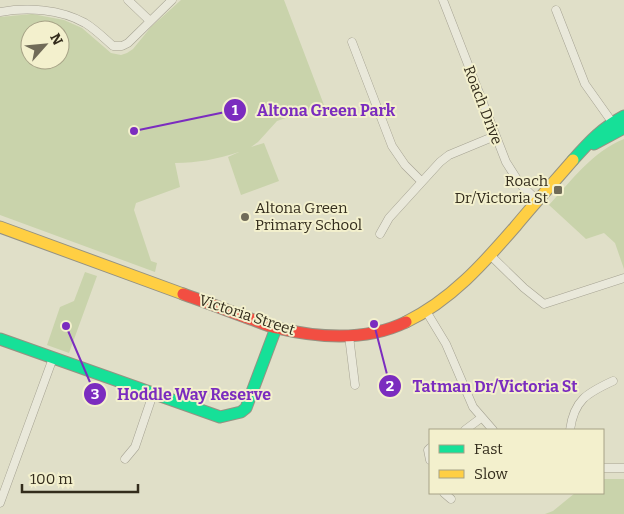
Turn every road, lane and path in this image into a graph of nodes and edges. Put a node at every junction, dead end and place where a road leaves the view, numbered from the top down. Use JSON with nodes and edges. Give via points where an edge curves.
{"nodes":[{"id":1,"x":30,"y":0,"type":"edge"},
{"id":2,"x":128,"y":0,"type":"edge"},
{"id":3,"x":172,"y":0,"type":"edge"},
{"id":4,"x":443,"y":0,"type":"edge"},
{"id":5,"x":30,"y":9,"type":"junction"},
{"id":6,"x":556,"y":10,"type":"dead end"},
{"id":7,"x":0,"y":12,"type":"edge"},
{"id":8,"x":150,"y":22,"type":"junction"},
{"id":9,"x":352,"y":42,"type":"dead end"},
{"id":10,"x":624,"y":116,"type":"edge"},
{"id":11,"x":618,"y":127,"type":"edge"},
{"id":12,"x":495,"y":136,"type":"junction"},
{"id":13,"x":422,"y":181,"type":"junction"},
{"id":14,"x":538,"y":201,"type":"junction"},
{"id":15,"x":0,"y":227,"type":"edge"},
{"id":16,"x":380,"y":234,"type":"dead end"},
{"id":17,"x":490,"y":255,"type":"junction"},
{"id":18,"x":624,"y":278,"type":"edge"},
{"id":19,"x":426,"y":311,"type":"junction"},
{"id":20,"x":276,"y":328,"type":"junction"},
{"id":21,"x":349,"y":336,"type":"junction"},
{"id":22,"x":0,"y":338,"type":"edge"},
{"id":23,"x":53,"y":358,"type":"junction"},
{"id":24,"x":613,"y":381,"type":"dead end"},
{"id":25,"x":355,"y":385,"type":"dead end"},
{"id":26,"x":153,"y":394,"type":"junction"},
{"id":27,"x":481,"y":418,"type":"junction"},
{"id":28,"x":466,"y":429,"type":"edge"},
{"id":29,"x":492,"y":429,"type":"edge"},
{"id":30,"x":570,"y":429,"type":"edge"},
{"id":31,"x":125,"y":460,"type":"dead end"},
{"id":32,"x":604,"y":468,"type":"edge"},
{"id":33,"x":624,"y":468,"type":"edge"},
{"id":34,"x":445,"y":494,"type":"edge"},
{"id":35,"x":450,"y":500,"type":"dead end"},
{"id":36,"x":0,"y":503,"type":"edge"}],
"edges":[{"from":1,"to":5,"type":"street"},
{"from":2,"to":8,"type":"street"},
{"from":3,"to":8,"type":"street"},
{"from":4,"to":12,"type":"street","name":"Roach Drive"},
{"from":5,"to":7,"type":"street"},
{"from":5,"to":8,"type":"street","via":[[68,16],[84,23],[117,47],[128,43]]},
{"from":6,"to":11,"type":"street","via":[[585,84]]},
{"from":9,"to":13,"type":"street","via":[[392,146],[404,165]]},
{"from":10,"to":11,"type":"street","name":"Victoria Street"},
{"from":11,"to":14,"type":"street","name":"Victoria Street","via":[[596,135]]},
{"from":12,"to":13,"type":"street","via":[[449,155]]},
{"from":12,"to":14,"type":"street","name":"Roach Drive","via":[[512,174]]},
{"from":13,"to":16,"type":"street","via":[[389,218]]},
{"from":14,"to":17,"type":"street","name":"Victoria Street"},
{"from":15,"to":20,"type":"street","name":"Victoria Street"},
{"from":17,"to":18,"type":"street","via":[[544,304]]},
{"from":17,"to":19,"type":"street","name":"Victoria Street","via":[[468,280]]},
{"from":19,"to":21,"type":"street","name":"Victoria Street","via":[[382,331]]},
{"from":19,"to":27,"type":"street","via":[[446,344],[472,407]]},
{"from":20,"to":21,"type":"street","name":"Victoria Street","via":[[315,336]]},
{"from":20,"to":26,"type":"street","via":[[250,402],[241,412],[220,417]]},
{"from":21,"to":25,"type":"street"},
{"from":22,"to":23,"type":"street"},
{"from":23,"to":26,"type":"street"},
{"from":23,"to":36,"type":"street"},
{"from":24,"to":30,"type":"street","via":[[592,390],[580,401]]},
{"from":26,"to":31,"type":"street","via":[[135,447]]},
{"from":27,"to":28,"type":"street"},
{"from":27,"to":29,"type":"street"},
{"from":32,"to":33,"type":"street"},
{"from":34,"to":35,"type":"street"}]}
